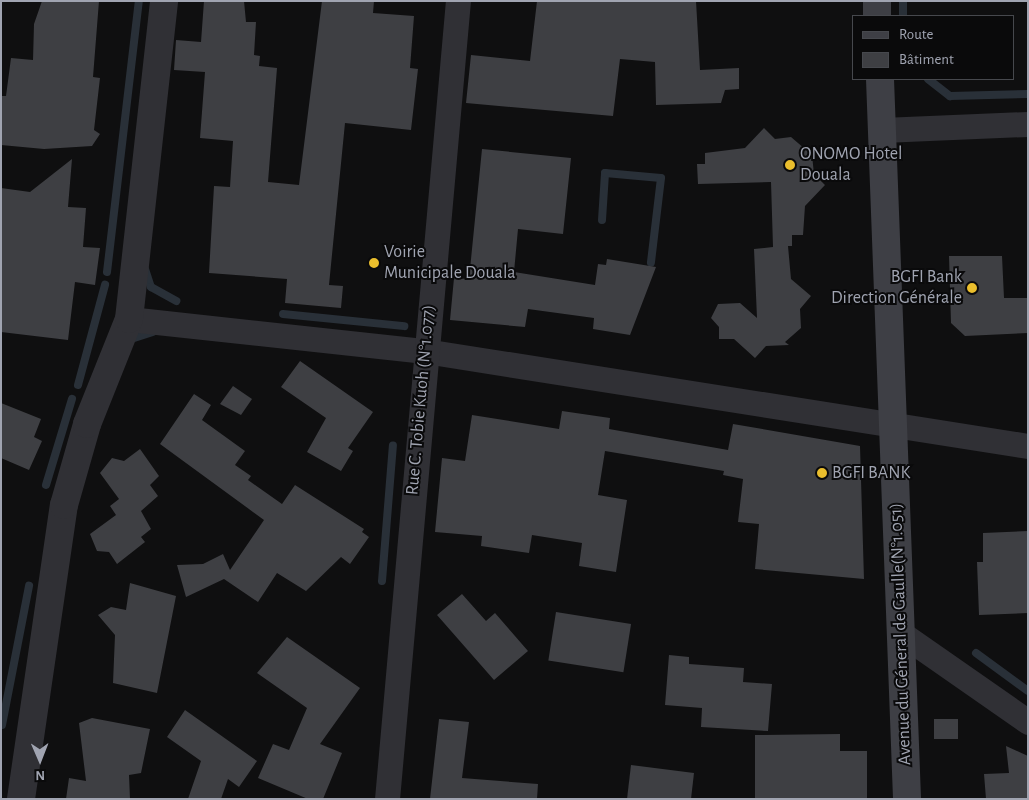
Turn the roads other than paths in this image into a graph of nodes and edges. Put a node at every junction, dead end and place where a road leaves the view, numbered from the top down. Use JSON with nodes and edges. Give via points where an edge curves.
{"nodes":[{"id":1,"x":164,"y":1,"type":"edge"},
{"id":2,"x":458,"y":1,"type":"edge"},
{"id":3,"x":877,"y":1,"type":"edge"},
{"id":4,"x":877,"y":15,"type":"edge"},
{"id":5,"x":880,"y":80,"type":"edge"},
{"id":6,"x":1028,"y":124,"type":"edge"},
{"id":7,"x":882,"y":130,"type":"junction"},
{"id":8,"x":129,"y":319,"type":"junction"},
{"id":9,"x":425,"y":351,"type":"junction"},
{"id":10,"x":894,"y":425,"type":"junction"},
{"id":11,"x":1028,"y":446,"type":"edge"},
{"id":12,"x":902,"y":634,"type":"junction"},
{"id":13,"x":1028,"y":722,"type":"edge"},
{"id":14,"x":21,"y":799,"type":"edge"},
{"id":15,"x":388,"y":799,"type":"edge"},
{"id":16,"x":907,"y":799,"type":"edge"}],
"edges":[{"from":1,"to":8,"type":"street"},
{"from":2,"to":9,"type":"street","name":"Rue C. Tobie Kuoh (N°1.077)"},
{"from":3,"to":4,"type":"main road"},
{"from":5,"to":7,"type":"main road","name":"Avenue du Géneral de Gaulle(N°1.051)"},
{"from":6,"to":7,"type":"street"},
{"from":7,"to":10,"type":"main road","name":"Avenue du Géneral de Gaulle(N°1.051)"},
{"from":8,"to":9,"type":"street"},
{"from":8,"to":14,"type":"street","via":[[87,424],[64,505]]},
{"from":9,"to":10,"type":"street"},
{"from":9,"to":15,"type":"street","name":"Rue C. Tobie Kuoh (N°1.077)"},
{"from":10,"to":11,"type":"street"},
{"from":10,"to":12,"type":"main road","name":"Avenue du Géneral de Gaulle(N°1.051)"},
{"from":12,"to":13,"type":"street"},
{"from":12,"to":16,"type":"main road","name":"Avenue du Géneral de Gaulle(N°1.051)"}]}
